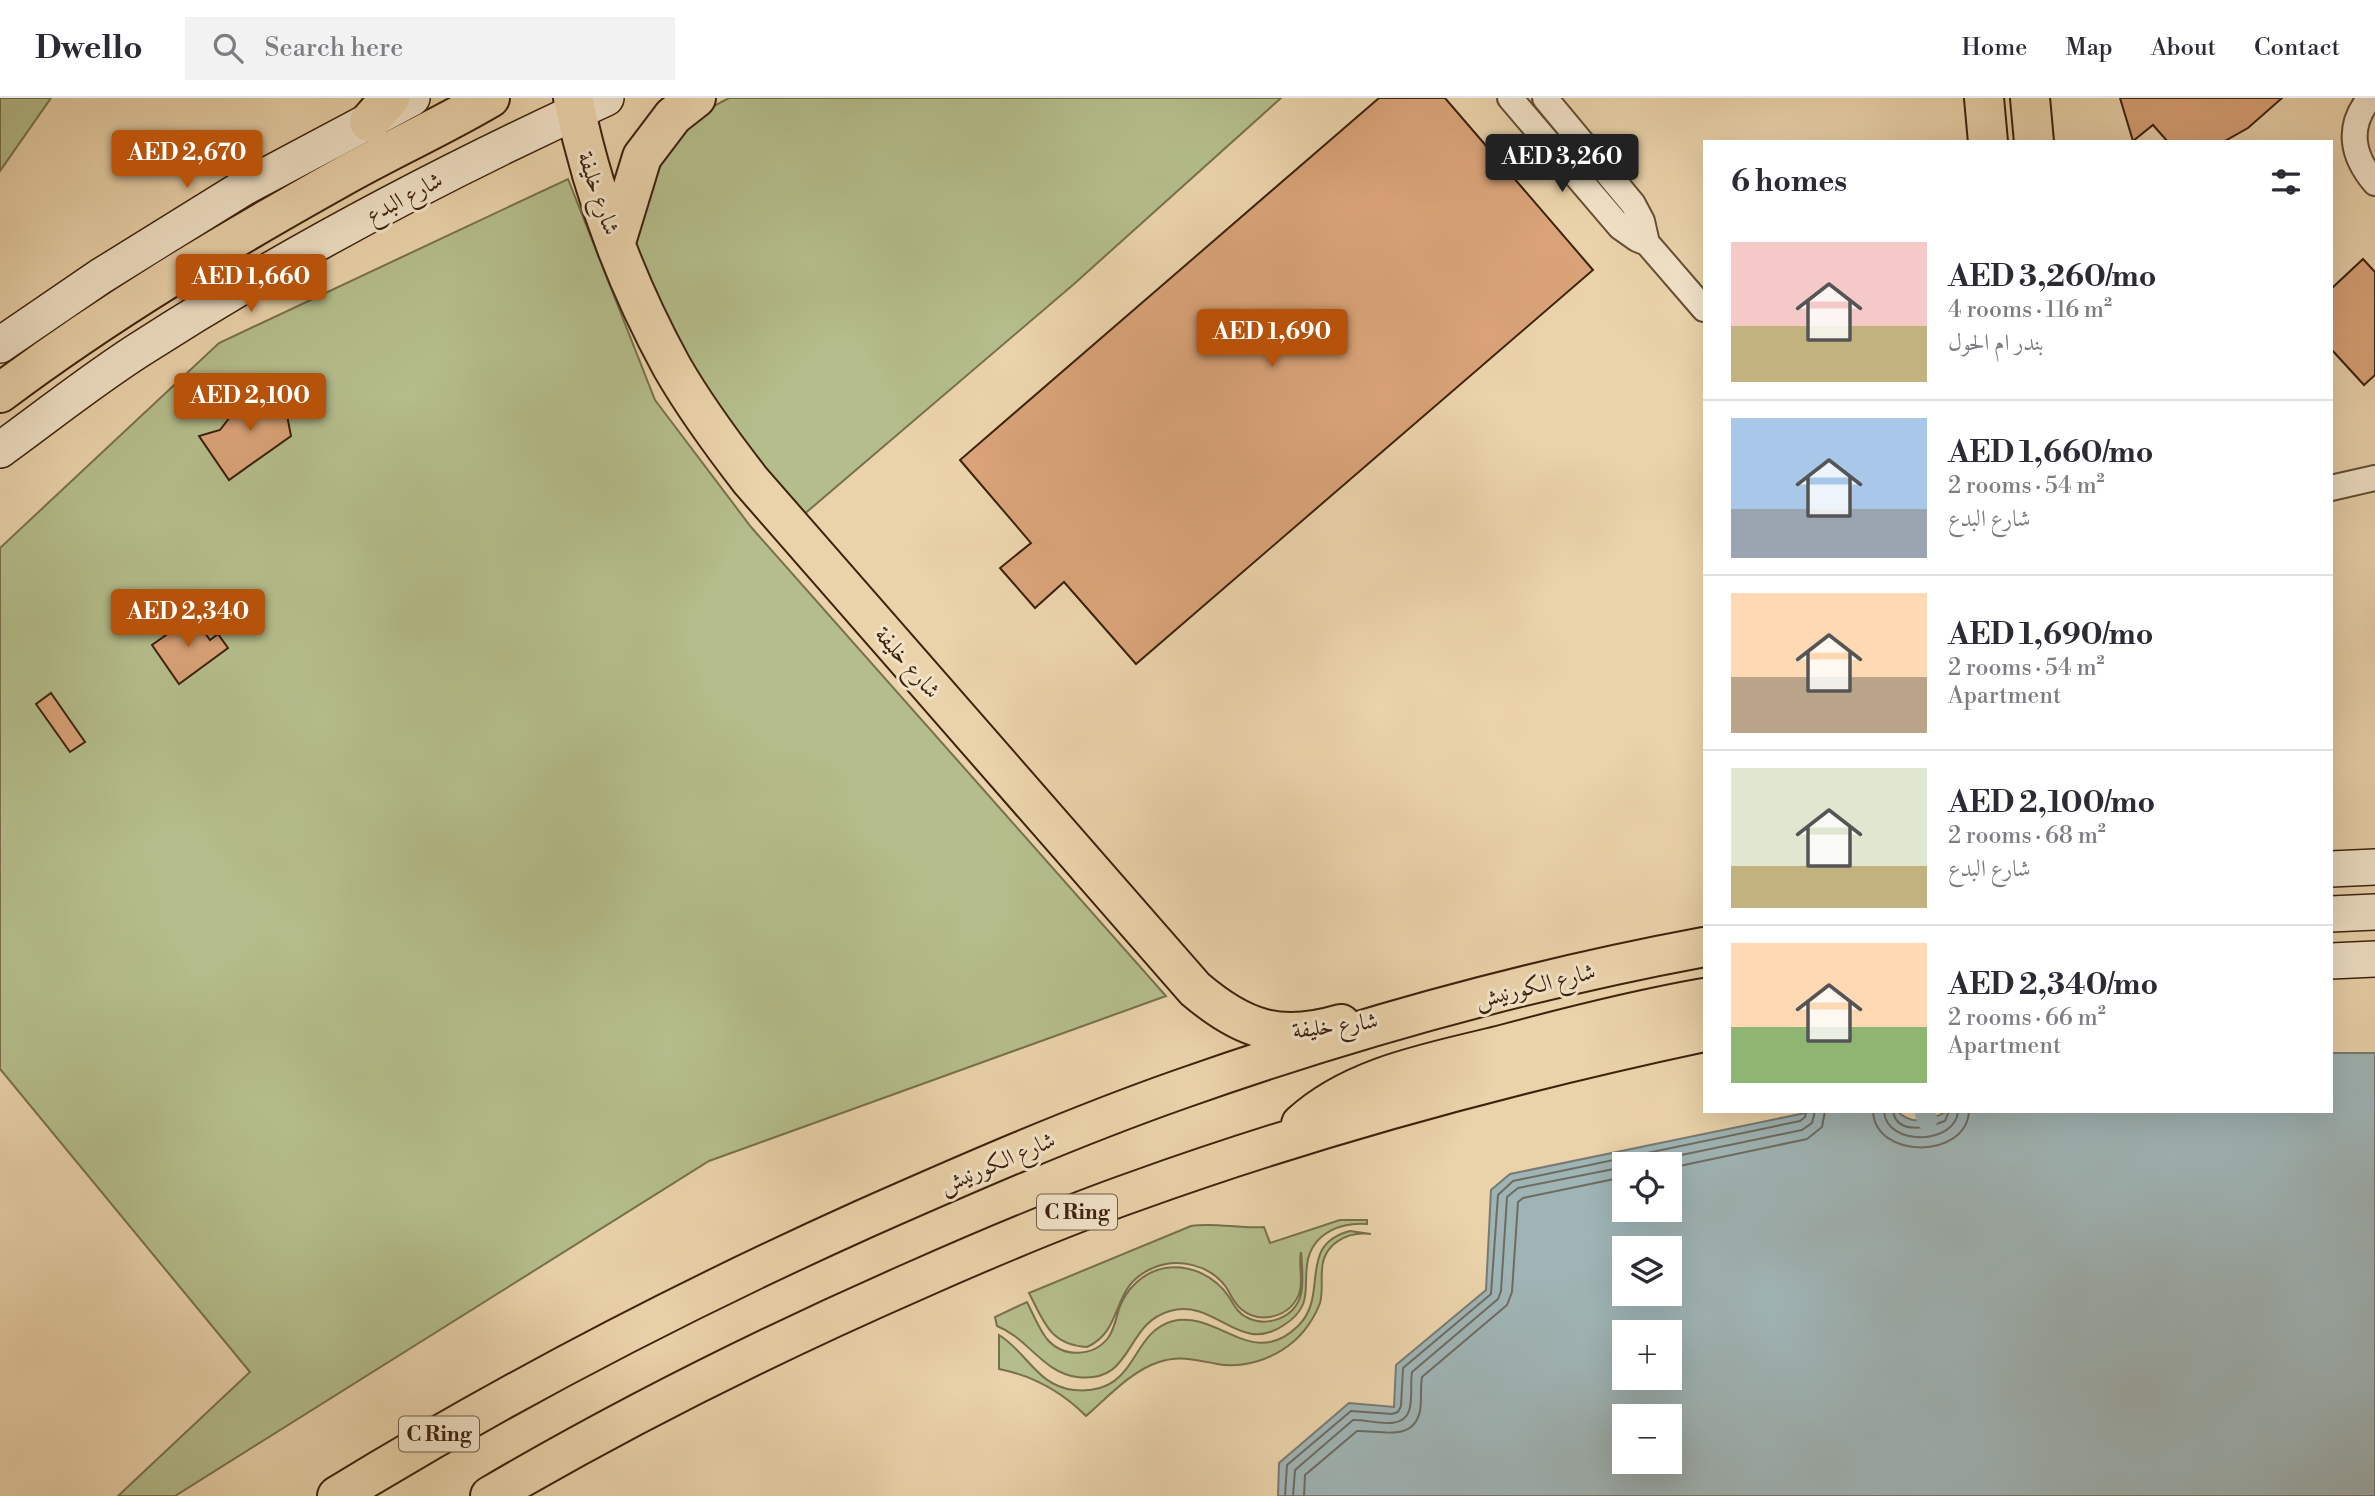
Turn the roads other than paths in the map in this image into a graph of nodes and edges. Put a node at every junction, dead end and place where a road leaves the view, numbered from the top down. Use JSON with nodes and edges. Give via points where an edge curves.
{"nodes":[{"id":1,"x":412,"y":98,"type":"edge"},
{"id":2,"x":490,"y":98,"type":"edge"},
{"id":3,"x":696,"y":98,"type":"edge"},
{"id":4,"x":1510,"y":98,"type":"edge"},
{"id":5,"x":1545,"y":98,"type":"edge"},
{"id":6,"x":1984,"y":98,"type":"edge"},
{"id":7,"x":2029,"y":98,"type":"edge"},
{"id":8,"x":2370,"y":98,"type":"edge"},
{"id":9,"x":576,"y":101,"type":"edge"},
{"id":10,"x":379,"y":110,"type":"edge"},
{"id":11,"x":1988,"y":140,"type":"edge"},
{"id":12,"x":2034,"y":140,"type":"edge"},
{"id":13,"x":2375,"y":183,"type":"edge"},
{"id":14,"x":616,"y":243,"type":"junction"},
{"id":15,"x":1647,"y":243,"type":"junction"},
{"id":16,"x":1703,"y":308,"type":"edge"},
{"id":17,"x":0,"y":345,"type":"edge"},
{"id":18,"x":0,"y":393,"type":"edge"},
{"id":19,"x":0,"y":450,"type":"edge"},
{"id":20,"x":2375,"y":478,"type":"edge"},
{"id":21,"x":2333,"y":488,"type":"edge"},
{"id":22,"x":2375,"y":867,"type":"edge"},
{"id":23,"x":2333,"y":869,"type":"edge"},
{"id":24,"x":2375,"y":912,"type":"edge"},
{"id":25,"x":2333,"y":914,"type":"edge"},
{"id":26,"x":1703,"y":947,"type":"edge"},
{"id":27,"x":2375,"y":960,"type":"edge"},
{"id":28,"x":2333,"y":961,"type":"edge"},
{"id":29,"x":1703,"y":998,"type":"edge"},
{"id":30,"x":1398,"y":1019,"type":"junction"},
{"id":31,"x":1703,"y":1032,"type":"edge"},
{"id":32,"x":1284,"y":1140,"type":"junction"},
{"id":33,"x":337,"y":1496,"type":"edge"},
{"id":34,"x":490,"y":1496,"type":"edge"}],
"edges":[{"from":1,"to":10,"type":"main road"},
{"from":2,"to":18,"type":"main road","via":[[179,270]]},
{"from":3,"to":14,"type":"main road","via":[[673,116],[642,157]]},
{"from":4,"to":15,"type":"street","via":[[1620,227]]},
{"from":5,"to":15,"type":"street","via":[[1633,204]]},
{"from":6,"to":11,"type":"main road"},
{"from":7,"to":12,"type":"main road"},
{"from":8,"to":13,"type":"street","via":[[2356,122],[2355,138],[2361,165]]},
{"from":9,"to":14,"type":"main road","name":"شارع خليفة","via":[[584,152]]},
{"from":9,"to":19,"type":"main road","name":"شارع البدع","via":[[253,279],[140,349]]},
{"from":10,"to":17,"type":"main road","via":[[243,188]]},
{"from":14,"to":30,"type":"main road","name":"شارع خليفة","via":[[673,368],[751,481],[1195,989],[1242,1022],[1277,1031],[1313,1032],[1364,1018]]},
{"from":15,"to":16,"type":"street"},
{"from":20,"to":21,"type":"street"},
{"from":22,"to":23,"type":"main road"},
{"from":24,"to":25,"type":"main road"},
{"from":26,"to":30,"type":"main road","name":"شارع الكورنيش","number":"C Ring"},
{"from":27,"to":28,"type":"main road"},
{"from":29,"to":32,"type":"main road","via":[[1572,1026],[1392,1075],[1330,1103]]},
{"from":30,"to":33,"type":"main road","name":"شارع الكورنيش","number":"C Ring","via":[[1141,1104],[804,1246],[590,1351]]},
{"from":31,"to":32,"type":"main road","number":"C Ring","via":[[1533,1071]]},
{"from":32,"to":34,"type":"main road","number":"C Ring","via":[[1078,1212],[832,1318],[639,1413]]}]}
